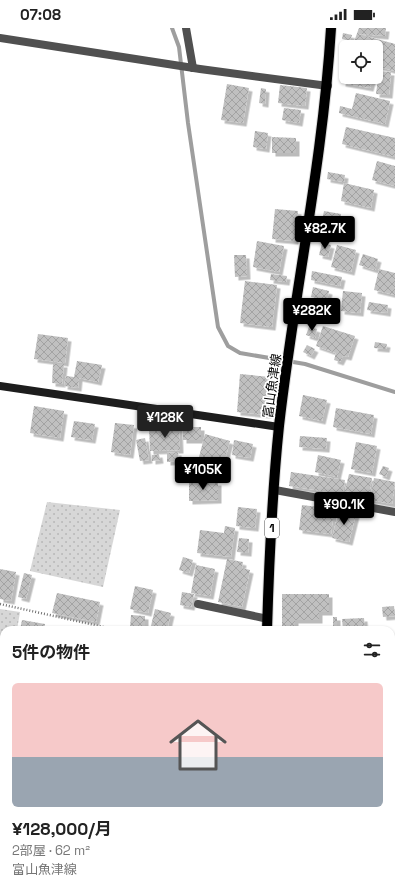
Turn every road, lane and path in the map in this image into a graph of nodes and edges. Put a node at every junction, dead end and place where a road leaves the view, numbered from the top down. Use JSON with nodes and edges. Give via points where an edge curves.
{"nodes":[{"id":1,"x":186,"y":28,"type":"edge"},
{"id":2,"x":331,"y":28,"type":"edge"},
{"id":3,"x":0,"y":38,"type":"edge"},
{"id":4,"x":193,"y":68,"type":"junction"},
{"id":5,"x":328,"y":86,"type":"junction"},
{"id":6,"x":0,"y":386,"type":"edge"},
{"id":7,"x":279,"y":427,"type":"junction"},
{"id":8,"x":275,"y":490,"type":"junction"},
{"id":9,"x":395,"y":512,"type":"edge"},
{"id":10,"x":0,"y":604,"type":"edge"},
{"id":11,"x":198,"y":604,"type":"dead end"},
{"id":12,"x":268,"y":620,"type":"junction"},
{"id":13,"x":99,"y":626,"type":"edge"},
{"id":14,"x":267,"y":626,"type":"edge"}],
"edges":[{"from":1,"to":4,"type":"street"},
{"from":2,"to":5,"type":"main road","name":"富山魚津線","number":"1"},
{"from":3,"to":4,"type":"street"},
{"from":4,"to":5,"type":"street"},
{"from":5,"to":7,"type":"main road","name":"富山魚津線","number":"1"},
{"from":6,"to":7,"type":"street"},
{"from":7,"to":8,"type":"main road","name":"富山魚津線","number":"1"},
{"from":8,"to":9,"type":"street"},
{"from":8,"to":12,"type":"main road","name":"富山魚津線","number":"1","via":[[268,576]]},
{"from":10,"to":13,"type":"path"},
{"from":11,"to":12,"type":"street"},
{"from":12,"to":14,"type":"main road","name":"富山魚津線","number":"1"}]}
